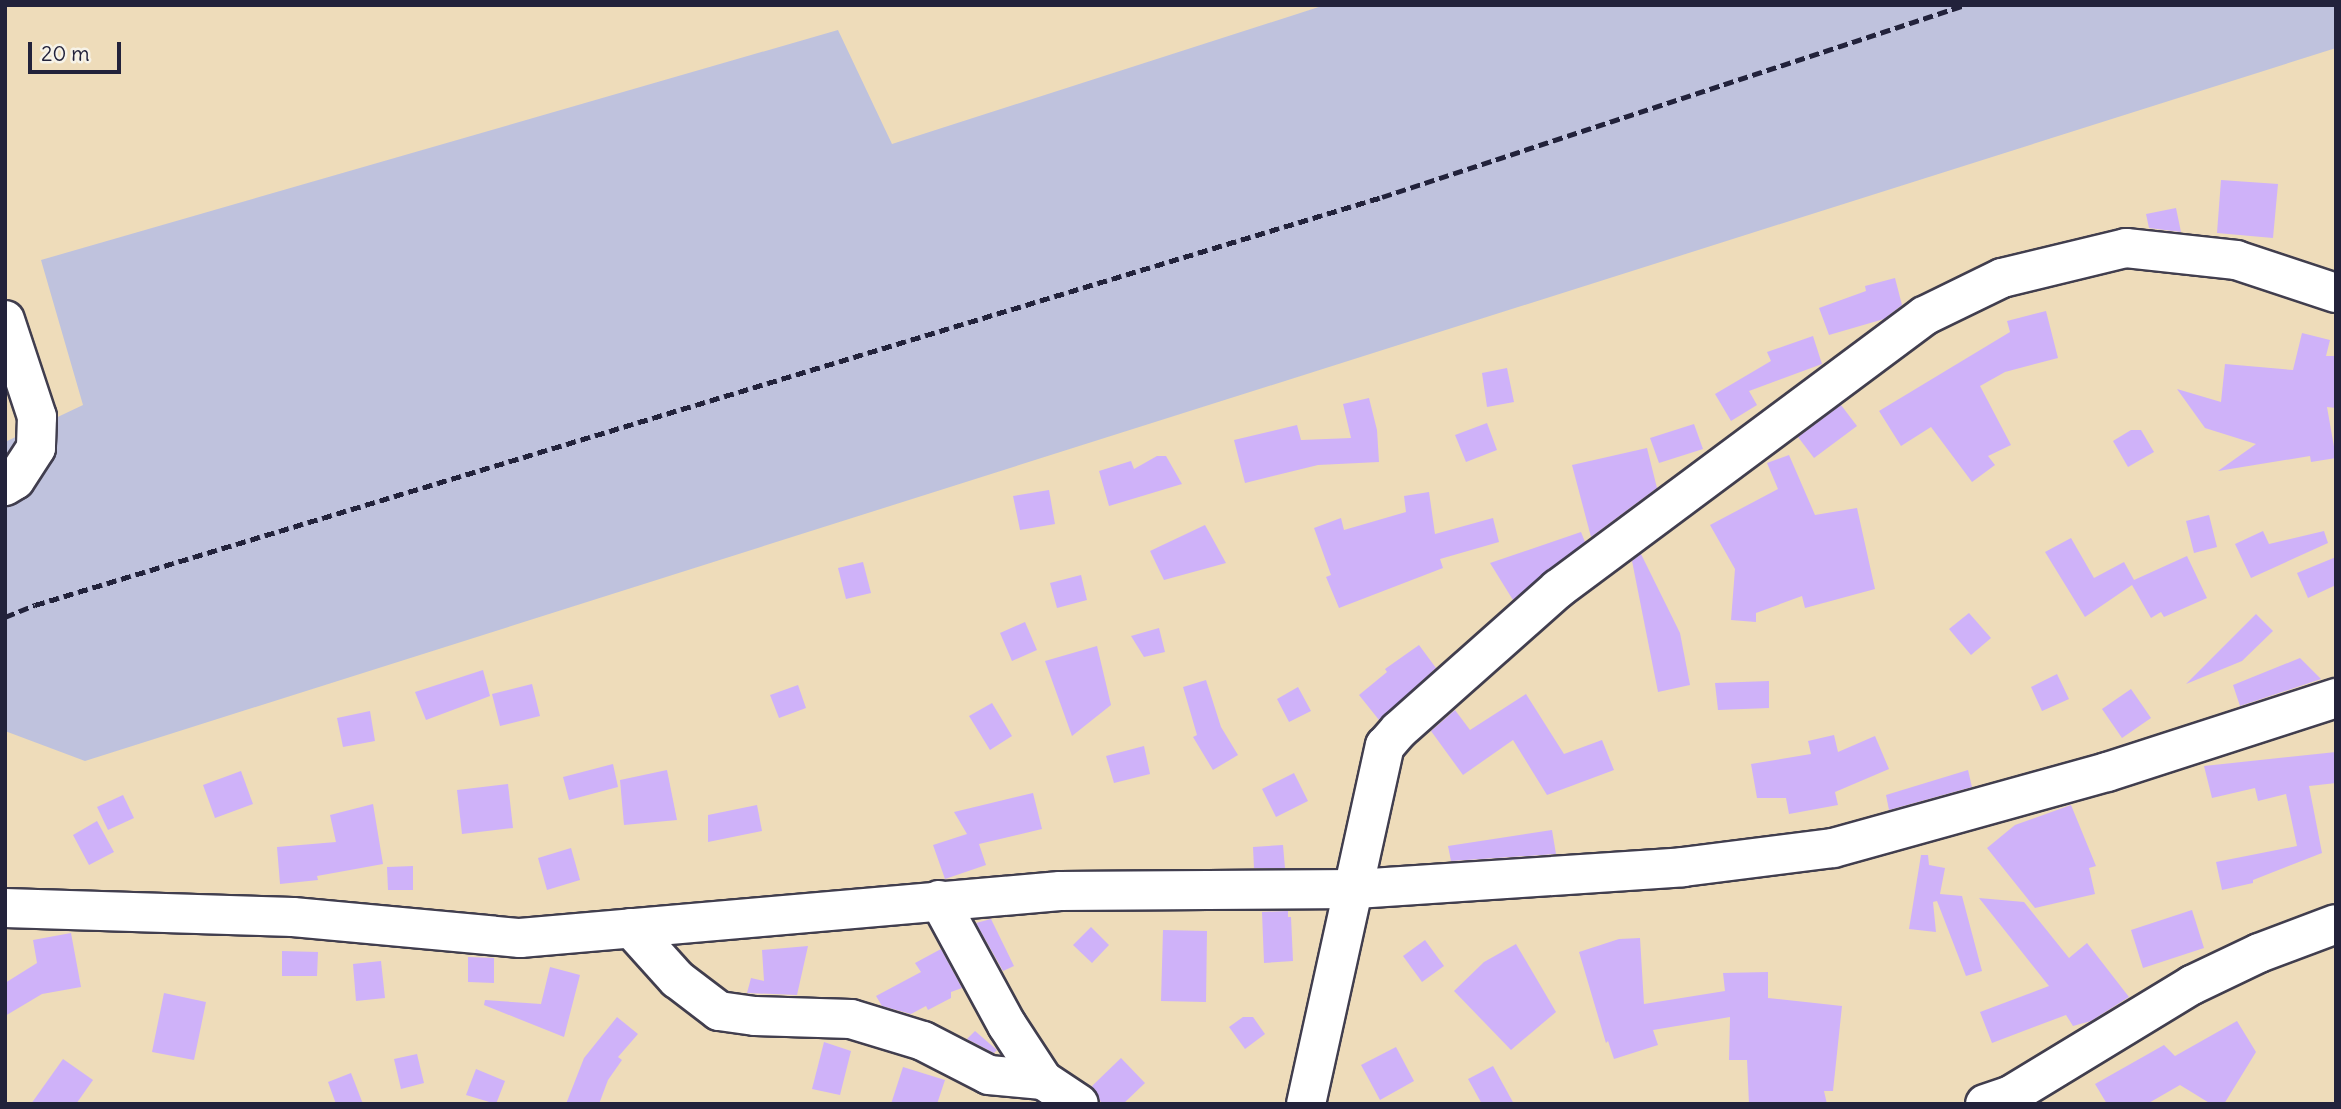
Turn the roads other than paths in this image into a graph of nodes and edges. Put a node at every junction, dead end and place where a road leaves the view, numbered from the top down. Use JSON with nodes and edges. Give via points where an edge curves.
{"nodes":[{"id":1,"x":2336,"y":292,"type":"edge"},
{"id":2,"x":5,"y":320,"type":"edge"},
{"id":3,"x":5,"y":486,"type":"edge"},
{"id":4,"x":2336,"y":698,"type":"edge"},
{"id":5,"x":1356,"y":890,"type":"junction"},
{"id":6,"x":939,"y":900,"type":"junction"},
{"id":7,"x":5,"y":908,"type":"edge"},
{"id":8,"x":2336,"y":924,"type":"edge"},
{"id":9,"x":631,"y":928,"type":"junction"},
{"id":10,"x":1043,"y":1080,"type":"junction"},
{"id":11,"x":1079,"y":1104,"type":"edge"},
{"id":12,"x":1306,"y":1104,"type":"edge"},
{"id":13,"x":1985,"y":1104,"type":"edge"}],
"edges":[{"from":1,"to":5,"type":"street","via":[[2236,260],[2126,248],[2002,278],[1924,316],[1558,589],[1399,730],[1385,746],[1379,768]]},
{"from":2,"to":3,"type":"street","via":[[37,417],[36,448],[15,480]]},
{"from":4,"to":5,"type":"street","via":[[2106,772],[1833,848],[1683,867]]},
{"from":5,"to":6,"type":"street","via":[[1060,891]]},
{"from":5,"to":12,"type":"street"},
{"from":6,"to":9,"type":"street"},
{"from":6,"to":10,"type":"street","via":[[1007,1026]]},
{"from":7,"to":9,"type":"street","via":[[293,917],[520,938]]},
{"from":8,"to":13,"type":"street","via":[[2192,985],[2011,1095]]},
{"from":9,"to":10,"type":"street","via":[[677,979],[719,1011],[850,1018],[923,1041],[989,1075]]},
{"from":10,"to":11,"type":"street"}]}
